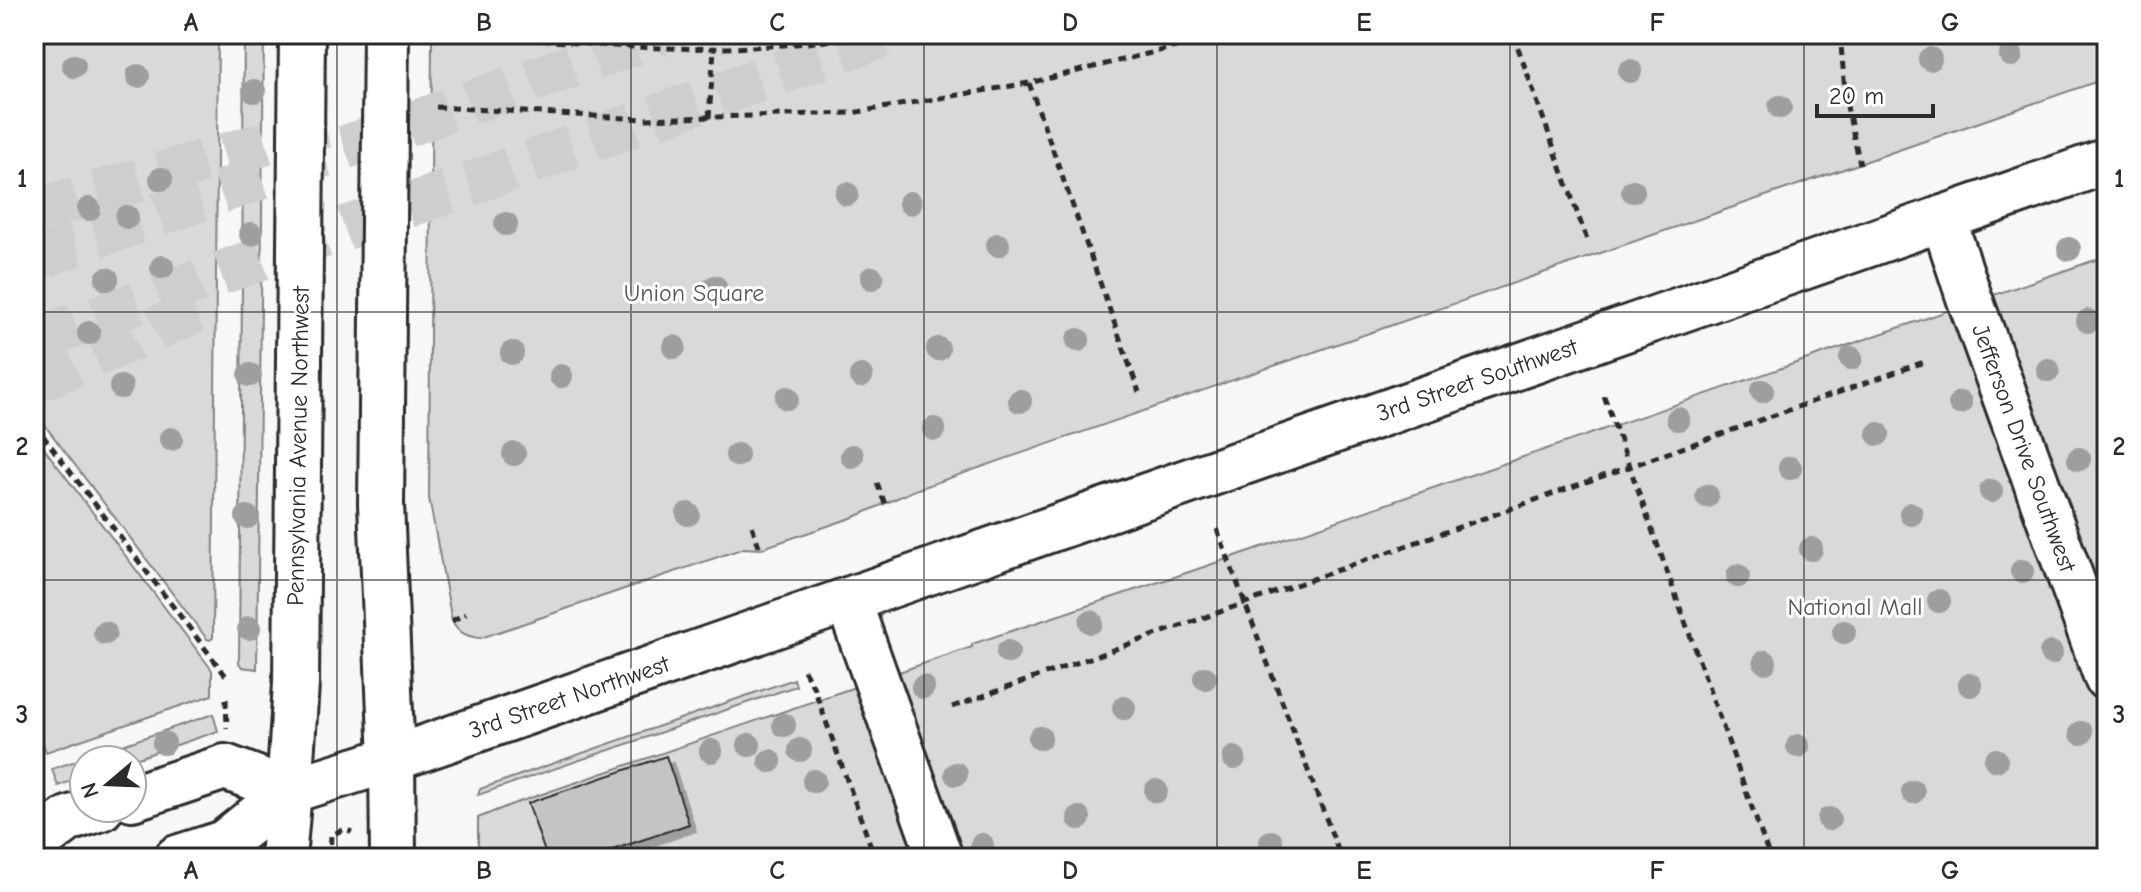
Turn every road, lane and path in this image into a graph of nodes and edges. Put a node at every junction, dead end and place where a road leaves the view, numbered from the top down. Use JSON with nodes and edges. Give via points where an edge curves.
{"nodes":[{"id":1,"x":302,"y":34,"type":"edge"},
{"id":2,"x":386,"y":34,"type":"edge"},
{"id":3,"x":486,"y":34,"type":"edge"},
{"id":4,"x":874,"y":34,"type":"edge"},
{"id":5,"x":1215,"y":34,"type":"edge"},
{"id":6,"x":1513,"y":34,"type":"edge"},
{"id":7,"x":1840,"y":34,"type":"edge"},
{"id":8,"x":714,"y":49,"type":"junction"},
{"id":9,"x":1029,"y":83,"type":"junction"},
{"id":10,"x":436,"y":107,"type":"dead end"},
{"id":11,"x":709,"y":118,"type":"junction"},
{"id":12,"x":2107,"y":161,"type":"edge"},
{"id":13,"x":1860,"y":164,"type":"dead end"},
{"id":14,"x":1943,"y":218,"type":"junction"},
{"id":15,"x":1587,"y":240,"type":"dead end"},
{"id":16,"x":1927,"y":361,"type":"dead end"},
{"id":17,"x":1139,"y":392,"type":"dead end"},
{"id":18,"x":1604,"y":396,"type":"dead end"},
{"id":19,"x":34,"y":424,"type":"edge"},
{"id":20,"x":1629,"y":468,"type":"junction"},
{"id":21,"x":877,"y":483,"type":"dead end"},
{"id":22,"x":885,"y":504,"type":"dead end"},
{"id":23,"x":752,"y":526,"type":"dead end"},
{"id":24,"x":1217,"y":529,"type":"dead end"},
{"id":25,"x":760,"y":549,"type":"dead end"},
{"id":26,"x":848,"y":600,"type":"junction"},
{"id":27,"x":1246,"y":605,"type":"junction"},
{"id":28,"x":466,"y":613,"type":"dead end"},
{"id":29,"x":452,"y":621,"type":"dead end"},
{"id":30,"x":804,"y":670,"type":"dead end"},
{"id":31,"x":226,"y":676,"type":"dead end"},
{"id":32,"x":2107,"y":678,"type":"edge"},
{"id":33,"x":226,"y":699,"type":"dead end"},
{"id":34,"x":952,"y":707,"type":"dead end"},
{"id":35,"x":227,"y":728,"type":"dead end"},
{"id":36,"x":392,"y":759,"type":"junction"},
{"id":37,"x":289,"y":791,"type":"junction"},
{"id":38,"x":148,"y":793,"type":"edge"},
{"id":39,"x":68,"y":819,"type":"edge"},
{"id":40,"x":329,"y":842,"type":"dead end"},
{"id":41,"x":34,"y":845,"type":"edge"},
{"id":42,"x":375,"y":849,"type":"edge"},
{"id":43,"x":177,"y":858,"type":"edge"},
{"id":44,"x":283,"y":858,"type":"edge"},
{"id":45,"x":875,"y":858,"type":"edge"},
{"id":46,"x":940,"y":858,"type":"edge"},
{"id":47,"x":1341,"y":858,"type":"edge"},
{"id":48,"x":1770,"y":858,"type":"edge"}],
"edges":[{"from":1,"to":37,"type":"main road","name":"Pennsylvania Avenue Northwest","via":[[296,684]]},
{"from":2,"to":36,"type":"main road","via":[[381,504]]},
{"from":3,"to":8,"type":"path","via":[[616,47]]},
{"from":4,"to":8,"type":"path"},
{"from":5,"to":9,"type":"path"},
{"from":6,"to":15,"type":"path"},
{"from":7,"to":13,"type":"path","via":[[1846,102]]},
{"from":8,"to":11,"type":"path"},
{"from":9,"to":11,"type":"path","via":[[852,113]]},
{"from":9,"to":17,"type":"path"},
{"from":10,"to":11,"type":"path"},
{"from":12,"to":14,"type":"main road","name":"3rd Street Southwest"},
{"from":14,"to":26,"type":"main road","name":"3rd Street Southwest"},
{"from":14,"to":32,"type":"main road","name":"Jefferson Drive Southwest"},
{"from":16,"to":20,"type":"path"},
{"from":18,"to":20,"type":"path"},
{"from":19,"to":31,"type":"path"},
{"from":20,"to":27,"type":"path"},
{"from":20,"to":48,"type":"path"},
{"from":21,"to":22,"type":"path"},
{"from":23,"to":25,"type":"path"},
{"from":24,"to":27,"type":"path"},
{"from":26,"to":36,"type":"main road","name":"3rd Street Northwest"},
{"from":26,"to":46,"type":"main road"},
{"from":27,"to":34,"type":"path"},
{"from":27,"to":47,"type":"path"},
{"from":28,"to":29,"type":"path"},
{"from":30,"to":45,"type":"path"},
{"from":33,"to":35,"type":"path"},
{"from":36,"to":37,"type":"main road","name":"3rd Street Northwest"},
{"from":36,"to":42,"type":"main road"},
{"from":37,"to":38,"type":"main road","via":[[225,767]]},
{"from":37,"to":43,"type":"main road","name":"3rd Street Northwest","via":[[224,843]]},
{"from":37,"to":44,"type":"main road","name":"Pennsylvania Avenue Northwest"},
{"from":39,"to":41,"type":"main road"},
{"from":40,"to":42,"type":"path","via":[[331,835],[345,829]]}]}
